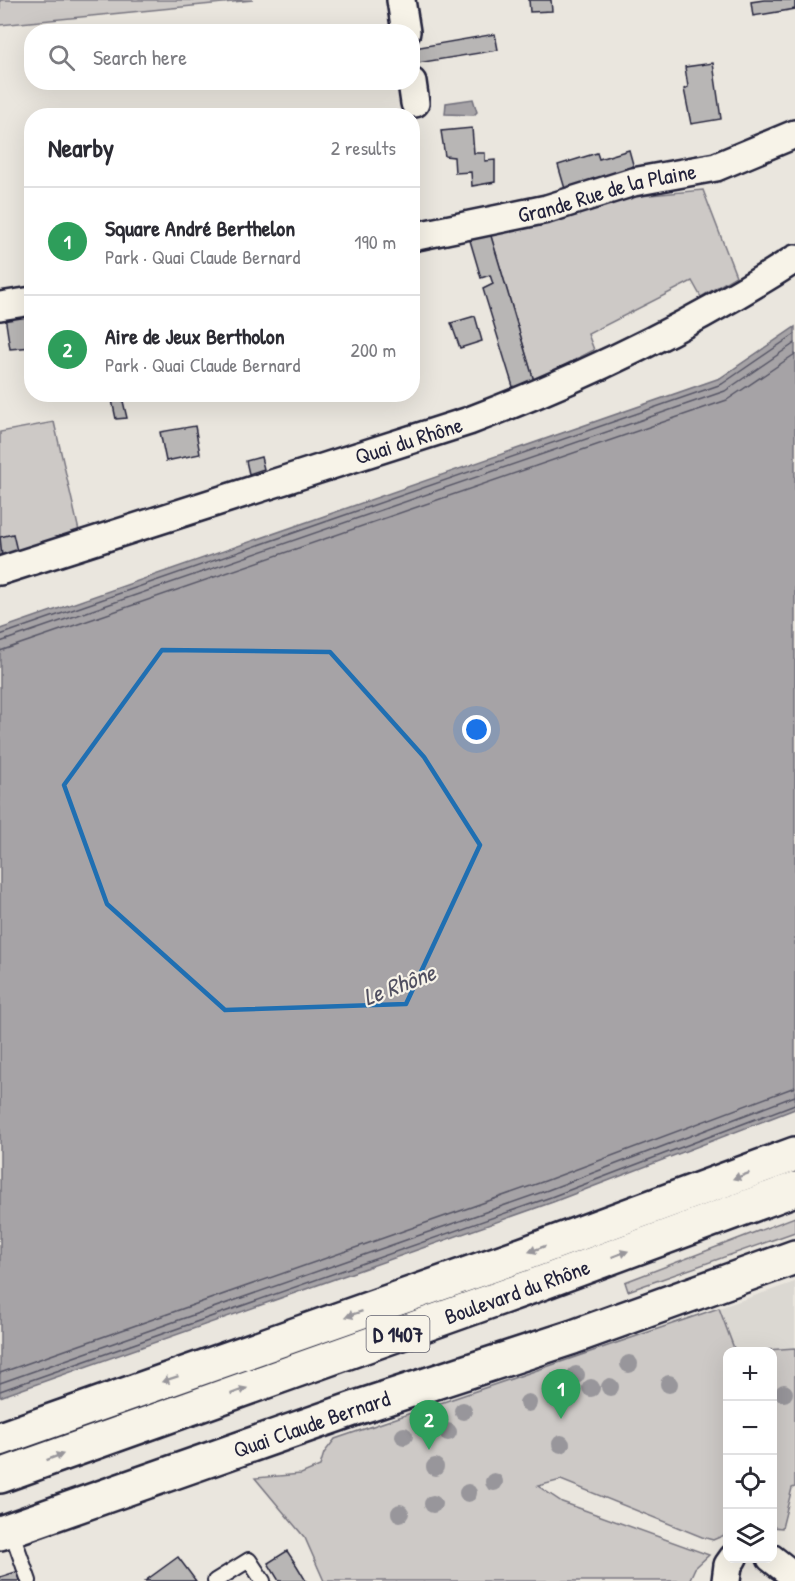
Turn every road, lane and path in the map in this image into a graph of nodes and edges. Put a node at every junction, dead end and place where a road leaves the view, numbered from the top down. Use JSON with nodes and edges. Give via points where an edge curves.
{"nodes":[{"id":1,"x":401,"y":0,"type":"edge"},
{"id":2,"x":405,"y":24,"type":"edge"},
{"id":3,"x":795,"y":134,"type":"edge"},
{"id":4,"x":420,"y":235,"type":"edge"},
{"id":5,"x":795,"y":259,"type":"edge"},
{"id":6,"x":24,"y":302,"type":"edge"},
{"id":7,"x":0,"y":306,"type":"edge"},
{"id":8,"x":0,"y":571,"type":"edge"},
{"id":9,"x":795,"y":1154,"type":"edge"},
{"id":10,"x":795,"y":1189,"type":"edge"},
{"id":11,"x":795,"y":1257,"type":"edge"},
{"id":12,"x":0,"y":1439,"type":"edge"},
{"id":13,"x":0,"y":1476,"type":"edge"},
{"id":14,"x":5,"y":1531,"type":"edge"},
{"id":15,"x":729,"y":1563,"type":"edge"},
{"id":16,"x":777,"y":1563,"type":"edge"},
{"id":17,"x":794,"y":1577,"type":"edge"},
{"id":18,"x":29,"y":1581,"type":"edge"},
{"id":19,"x":215,"y":1581,"type":"edge"},
{"id":20,"x":263,"y":1581,"type":"edge"},
{"id":21,"x":726,"y":1581,"type":"edge"}],
"edges":[{"from":1,"to":2,"type":"street"},
{"from":3,"to":4,"type":"street","name":"Grande Rue de la Plaine","via":[[716,167],[633,182],[547,208]]},
{"from":5,"to":8,"type":"street","name":"Quai du Rhône","via":[[717,307],[526,399],[469,421]]},
{"from":6,"to":7,"type":"street"},
{"from":9,"to":12,"type":"main road","name":"Boulevard du Rhône","number":"D 1407","one_way":true},
{"from":13,"to":10,"type":"main road","name":"Boulevard du Rhône","number":"D 1407","one_way":true},
{"from":11,"to":14,"type":"main road","name":"Quai Claude Bernard"},
{"from":14,"to":18,"type":"lane"},
{"from":15,"to":21,"type":"street"},
{"from":16,"to":17,"type":"street"},
{"from":19,"to":20,"type":"lane","via":[[249,1560]]}]}
